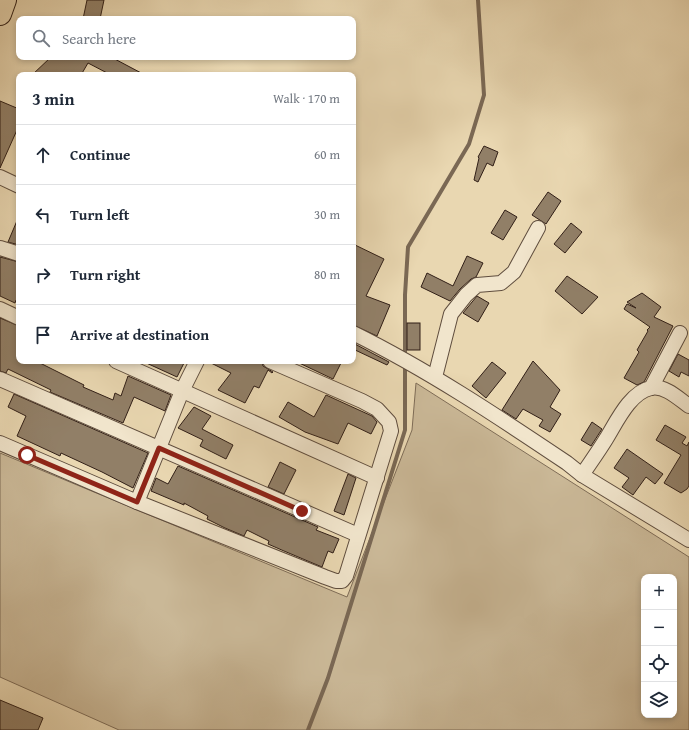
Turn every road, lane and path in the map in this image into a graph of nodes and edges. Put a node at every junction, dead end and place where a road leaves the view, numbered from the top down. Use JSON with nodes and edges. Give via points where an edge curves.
{"nodes":[{"id":1,"x":5,"y":0,"type":"edge"},
{"id":2,"x":0,"y":14,"type":"edge"},
{"id":3,"x":0,"y":177,"type":"edge"},
{"id":4,"x":16,"y":185,"type":"edge"},
{"id":5,"x":538,"y":228,"type":"dead end"},
{"id":6,"x":0,"y":248,"type":"edge"},
{"id":7,"x":16,"y":253,"type":"edge"},
{"id":8,"x":0,"y":309,"type":"edge"},
{"id":9,"x":16,"y":317,"type":"edge"},
{"id":10,"x":680,"y":333,"type":"dead end"},
{"id":11,"x":356,"y":334,"type":"edge"},
{"id":12,"x":123,"y":364,"type":"edge"},
{"id":13,"x":195,"y":364,"type":"edge"},
{"id":14,"x":277,"y":364,"type":"edge"},
{"id":15,"x":431,"y":375,"type":"junction"},
{"id":16,"x":0,"y":379,"type":"edge"},
{"id":17,"x":651,"y":388,"type":"junction"},
{"id":18,"x":182,"y":391,"type":"junction"},
{"id":19,"x":689,"y":406,"type":"edge"},
{"id":20,"x":0,"y":443,"type":"edge"},
{"id":21,"x":159,"y":448,"type":"junction"},
{"id":22,"x":582,"y":475,"type":"junction"},
{"id":23,"x":377,"y":478,"type":"junction"},
{"id":24,"x":137,"y":502,"type":"junction"},
{"id":25,"x":358,"y":535,"type":"junction"},
{"id":26,"x":689,"y":540,"type":"edge"}],
"edges":[{"from":1,"to":2,"type":"highway"},
{"from":3,"to":4,"type":"street"},
{"from":5,"to":15,"type":"street","via":[[514,272],[501,283],[477,285],[466,294],[451,314]]},
{"from":6,"to":7,"type":"street"},
{"from":8,"to":9,"type":"street"},
{"from":10,"to":17,"type":"street"},
{"from":11,"to":15,"type":"street"},
{"from":12,"to":18,"type":"street"},
{"from":13,"to":18,"type":"street"},
{"from":14,"to":23,"type":"street","via":[[362,401],[383,415],[389,422],[391,431]]},
{"from":15,"to":22,"type":"street","via":[[554,454]]},
{"from":16,"to":21,"type":"street"},
{"from":17,"to":19,"type":"street","via":[[659,388],[674,394]]},
{"from":17,"to":22,"type":"street","via":[[640,393],[620,414]]},
{"from":18,"to":21,"type":"street"},
{"from":18,"to":23,"type":"street"},
{"from":20,"to":24,"type":"street"},
{"from":21,"to":24,"type":"street"},
{"from":21,"to":25,"type":"street"},
{"from":22,"to":26,"type":"street"},
{"from":23,"to":25,"type":"street"},
{"from":24,"to":25,"type":"street","via":[[336,581],[342,581],[346,576]]}]}
